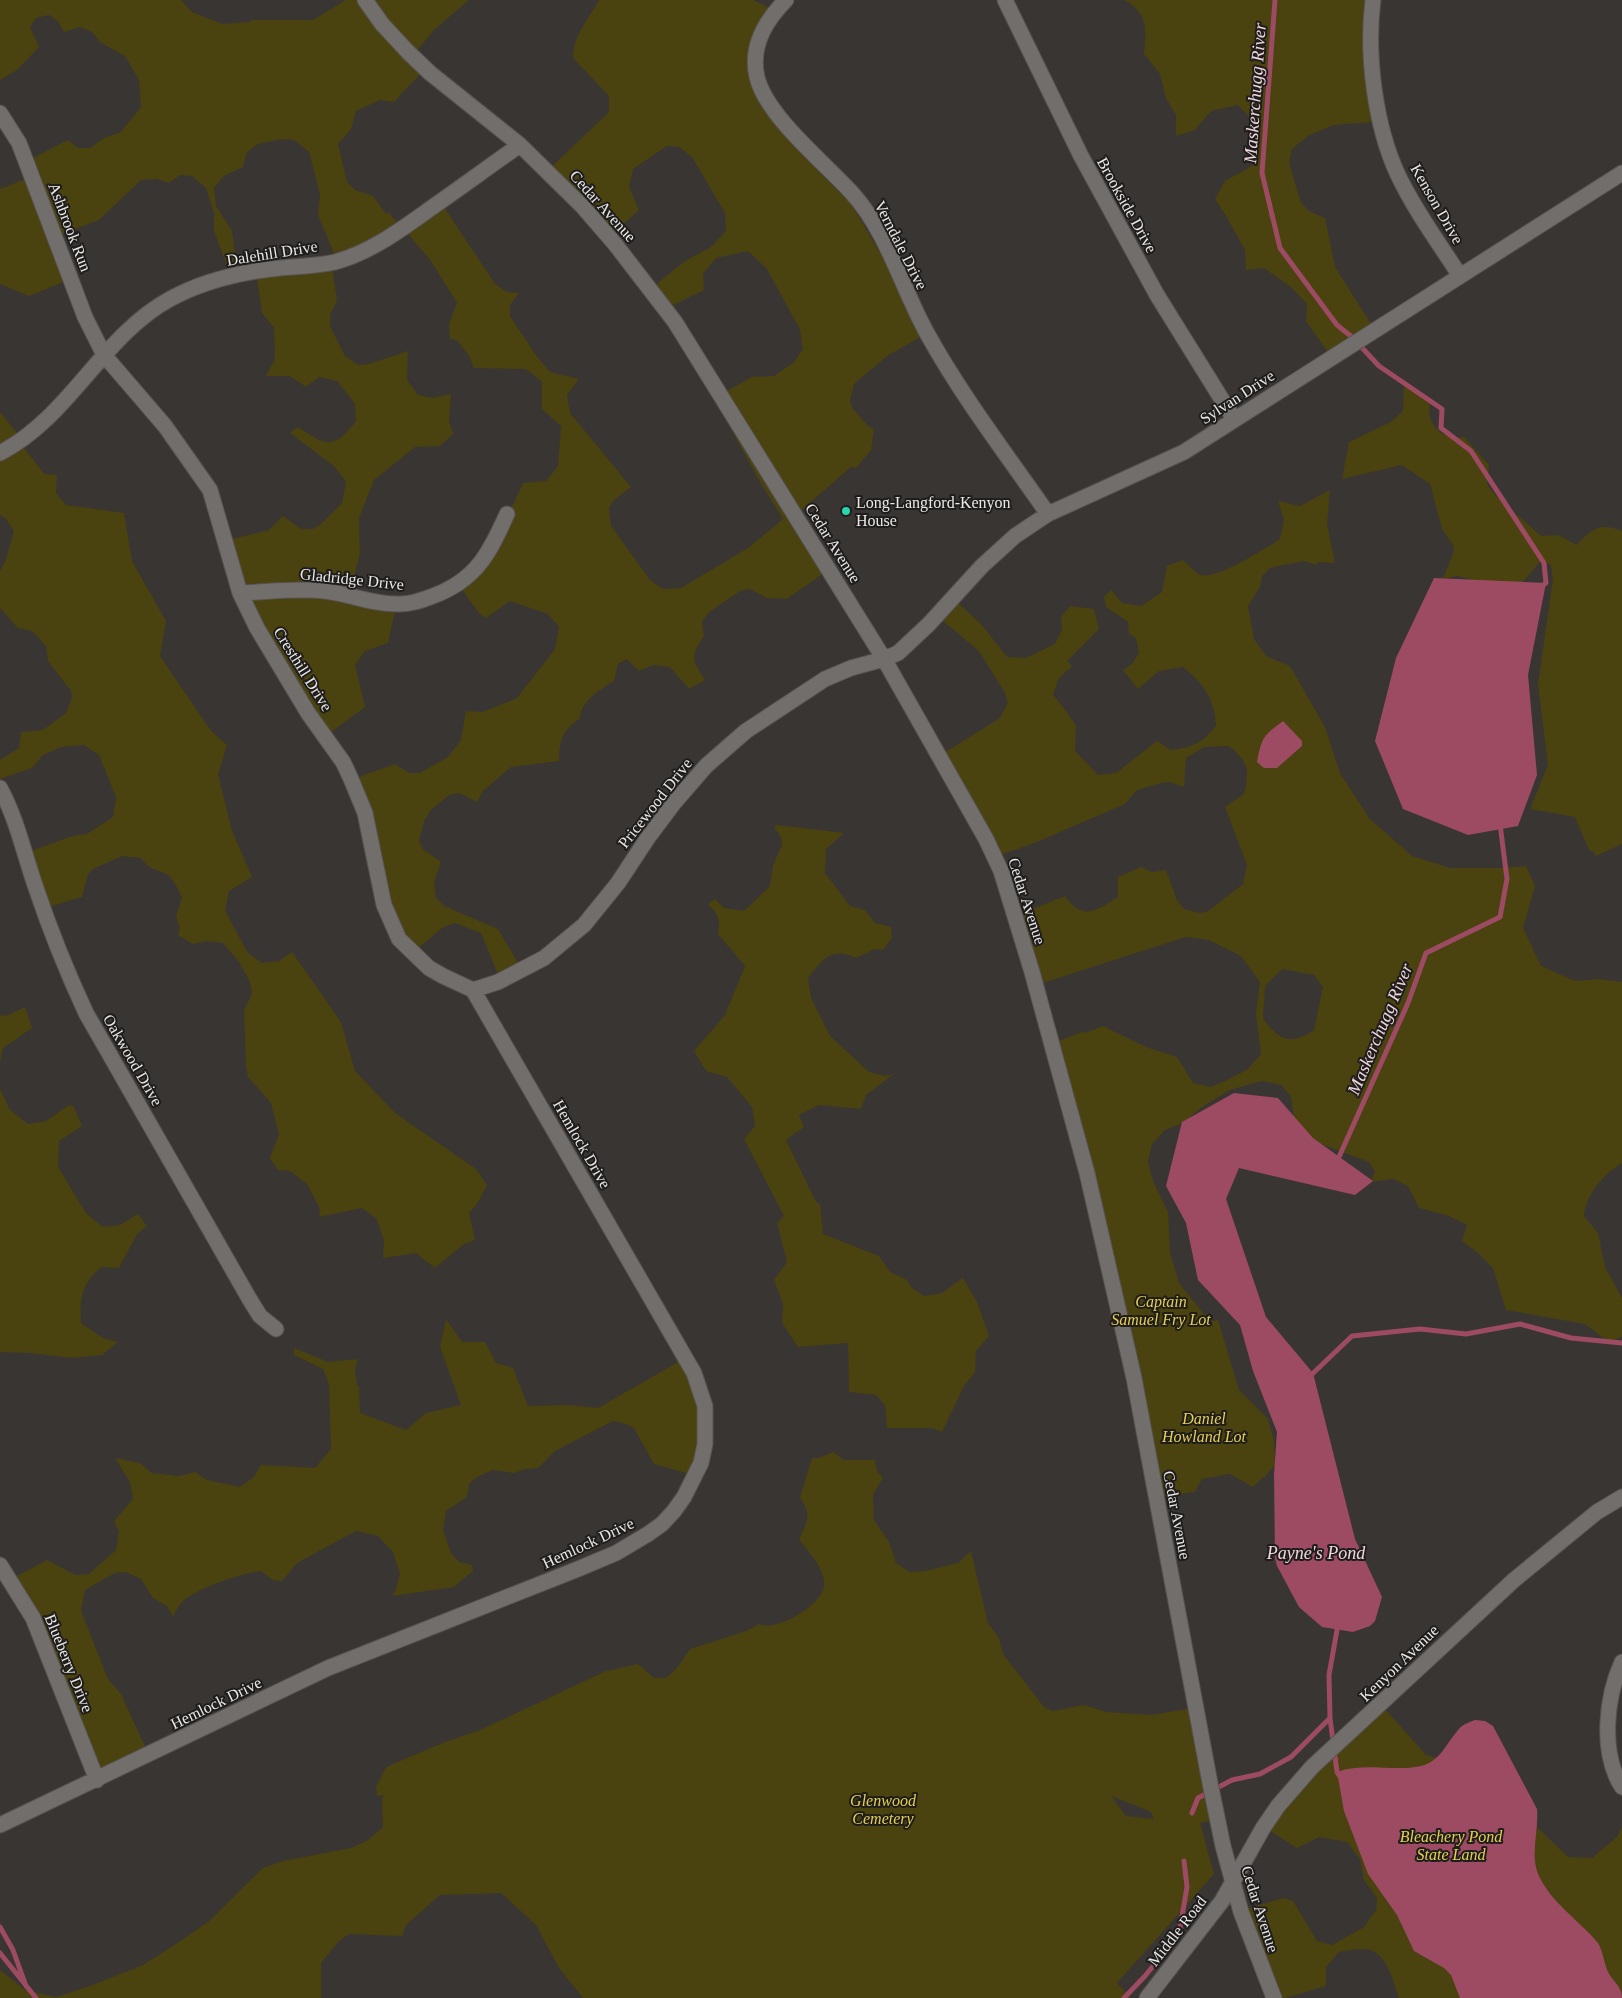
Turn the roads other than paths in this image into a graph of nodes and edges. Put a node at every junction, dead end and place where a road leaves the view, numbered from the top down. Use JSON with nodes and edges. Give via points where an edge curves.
{"nodes":[{"id":1,"x":365,"y":0,"type":"edge"},
{"id":2,"x":786,"y":0,"type":"edge"},
{"id":3,"x":1005,"y":0,"type":"edge"},
{"id":4,"x":1373,"y":0,"type":"edge"},
{"id":5,"x":0,"y":113,"type":"edge"},
{"id":6,"x":520,"y":145,"type":"junction"},
{"id":7,"x":1622,"y":173,"type":"edge"},
{"id":8,"x":1460,"y":276,"type":"junction"},
{"id":9,"x":104,"y":355,"type":"junction"},
{"id":10,"x":1234,"y":419,"type":"junction"},
{"id":11,"x":0,"y":454,"type":"edge"},
{"id":12,"x":507,"y":514,"type":"dead end"},
{"id":13,"x":1048,"y":514,"type":"junction"},
{"id":14,"x":240,"y":593,"type":"junction"},
{"id":15,"x":884,"y":659,"type":"junction"},
{"id":16,"x":0,"y":788,"type":"edge"},
{"id":17,"x":473,"y":990,"type":"junction"},
{"id":18,"x":276,"y":1329,"type":"dead end"},
{"id":19,"x":1622,"y":1497,"type":"edge"},
{"id":20,"x":0,"y":1565,"type":"edge"},
{"id":21,"x":1622,"y":1662,"type":"edge"},
{"id":22,"x":96,"y":1780,"type":"junction"},
{"id":23,"x":1622,"y":1787,"type":"edge"},
{"id":24,"x":0,"y":1825,"type":"edge"},
{"id":25,"x":1233,"y":1884,"type":"junction"},
{"id":26,"x":1147,"y":1998,"type":"edge"},
{"id":27,"x":1274,"y":1998,"type":"edge"}],
"edges":[{"from":1,"to":6,"type":"street","name":"Cedar Avenue","via":[[408,52]]},
{"from":2,"to":13,"type":"street","name":"Verndale Drive","via":[[764,27],[757,44],[757,79],[766,99],[866,210],[943,362]]},
{"from":3,"to":10,"type":"street","name":"Brookside Drive","via":[[1081,156],[1157,295]]},
{"from":4,"to":8,"type":"street","name":"Kenson Drive","via":[[1374,87],[1390,153],[1408,194]]},
{"from":5,"to":9,"type":"street","name":"Ashbrook Run","via":[[19,143],[85,317]]},
{"from":6,"to":9,"type":"street","name":"Dalehill Drive","via":[[366,250],[334,262],[234,275],[193,288],[150,311]]},
{"from":6,"to":15,"type":"street","name":"Cedar Avenue","via":[[589,214],[675,322]]},
{"from":7,"to":8,"type":"street","name":"Sylvan Drive"},
{"from":8,"to":10,"type":"street","name":"Sylvan Drive"},
{"from":9,"to":11,"type":"street","name":"Dalehill Drive","via":[[67,400]]},
{"from":9,"to":14,"type":"street","name":"Cresthill Drive","via":[[165,426],[210,490]]},
{"from":10,"to":13,"type":"street","name":"Sylvan Drive","via":[[1184,452]]},
{"from":12,"to":14,"type":"street","name":"Gladridge Drive","via":[[494,543],[477,568],[457,585],[420,601],[400,604],[375,602],[325,591]]},
{"from":13,"to":15,"type":"street","name":"Sylvan Drive","via":[[1014,536],[929,624],[898,653]]},
{"from":14,"to":17,"type":"street","name":"Cresthill Drive","via":[[265,644],[351,779],[365,812],[384,905],[399,939],[429,968]]},
{"from":15,"to":17,"type":"street","name":"Pricewood Drive","via":[[824,680],[746,731],[706,766],[678,797],[618,883],[584,925],[544,958],[498,982]]},
{"from":15,"to":25,"type":"street","name":"Cedar Avenue","via":[[986,839],[1001,871],[1032,972],[1087,1173],[1134,1378],[1210,1783]]},
{"from":16,"to":18,"type":"street","name":"Oakwood Drive","via":[[17,825],[36,888],[86,1013],[250,1300],[260,1316]]},
{"from":17,"to":22,"type":"street","name":"Hemlock Drive","via":[[694,1373],[705,1406],[706,1425],[701,1463],[693,1482],[662,1524],[616,1553],[328,1668]]},
{"from":19,"to":25,"type":"street","name":"Kenyon Avenue","via":[[1597,1512],[1514,1580],[1312,1768],[1278,1806]]},
{"from":20,"to":22,"type":"street","name":"Blueberry Drive","via":[[32,1618]]},
{"from":21,"to":23,"type":"street","via":[[1612,1689],[1608,1740],[1613,1767]]},
{"from":22,"to":24,"type":"street","name":"Hemlock Drive"},
{"from":25,"to":26,"type":"street","name":"Middle Road"},
{"from":25,"to":27,"type":"street","name":"Cedar Avenue"}]}
